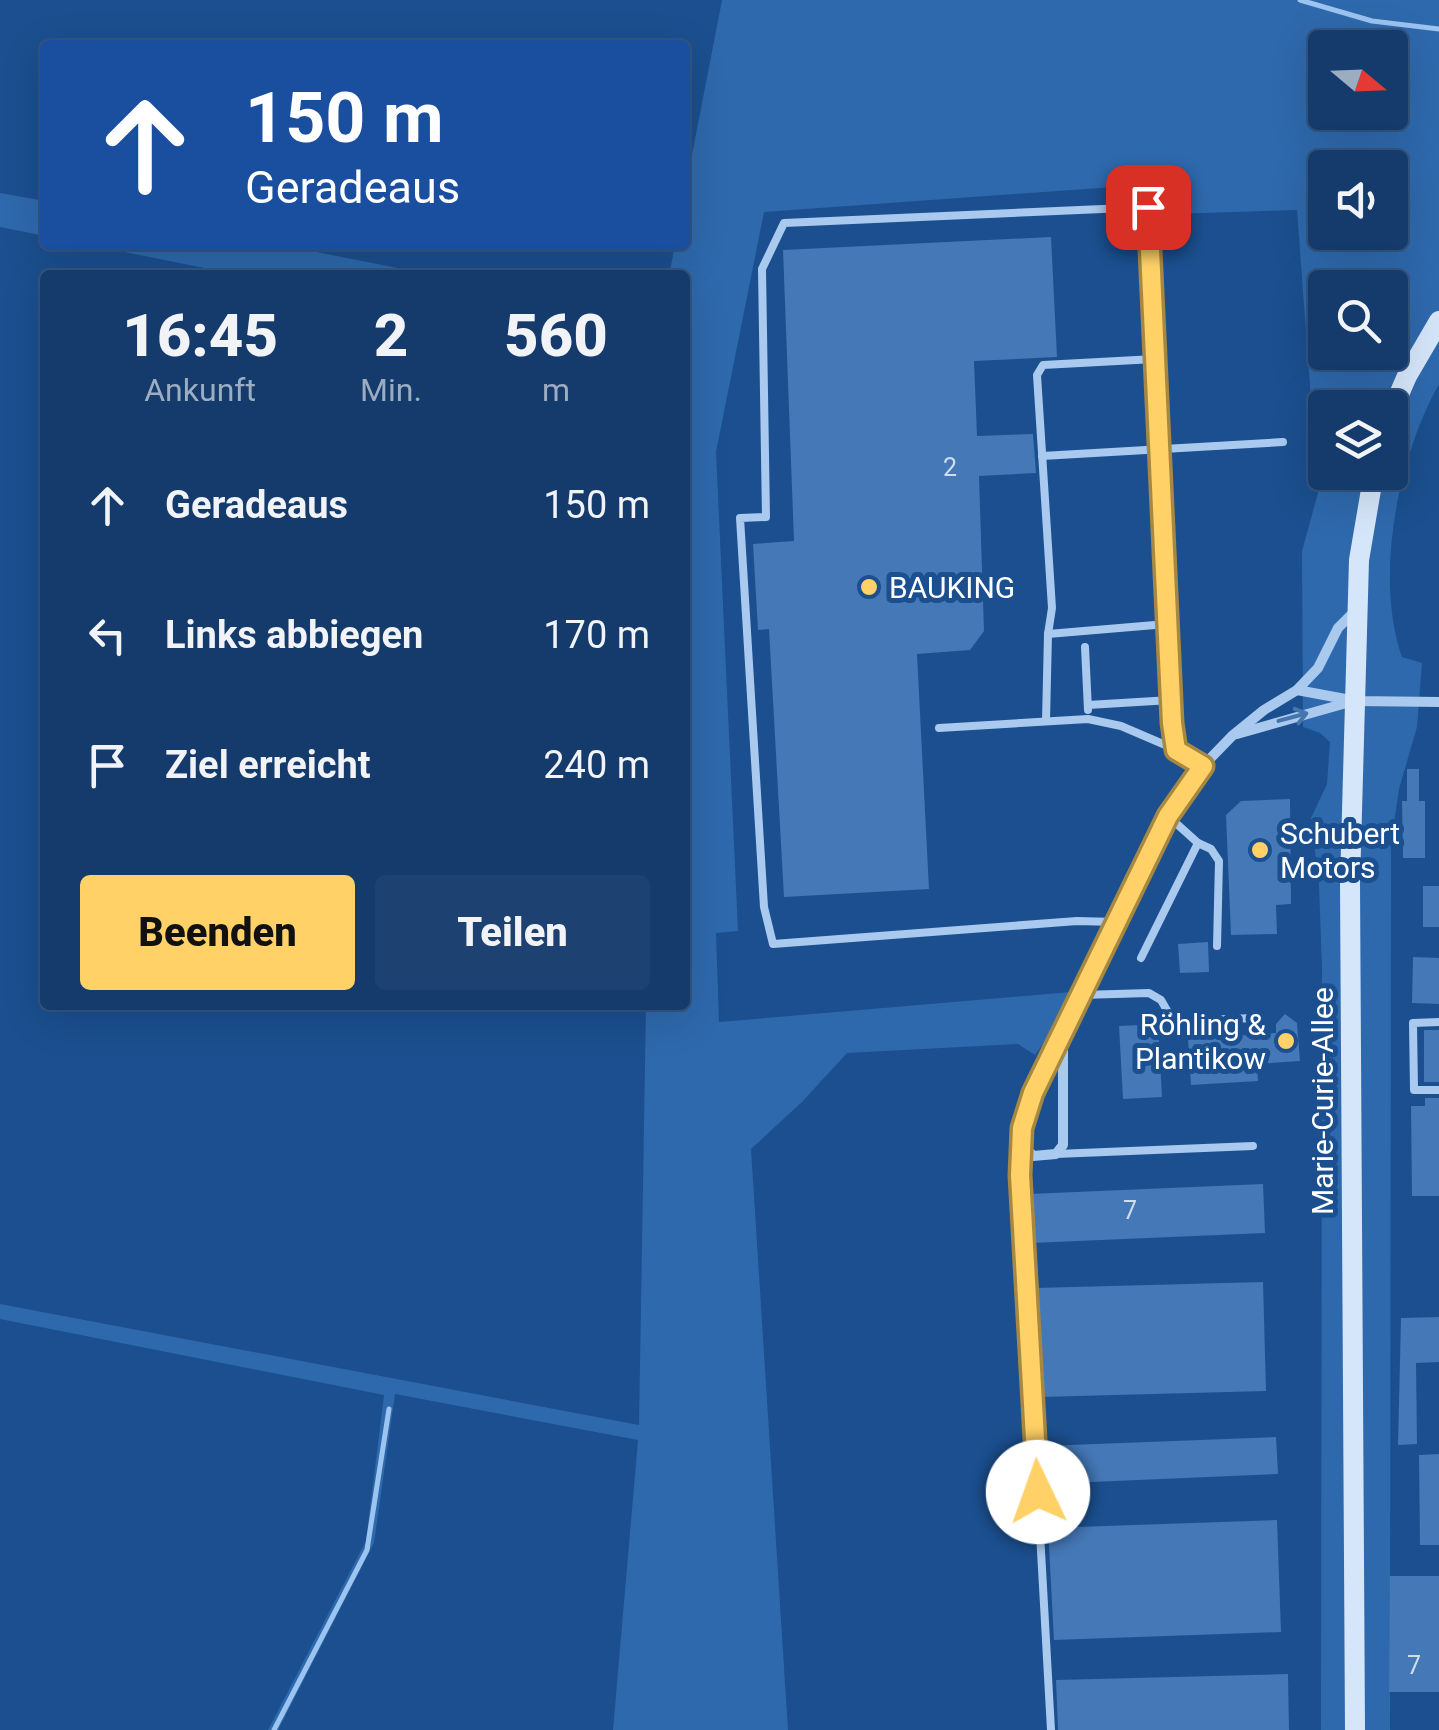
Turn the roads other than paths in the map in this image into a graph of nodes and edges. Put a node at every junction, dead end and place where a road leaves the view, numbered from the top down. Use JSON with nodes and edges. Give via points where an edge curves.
{"nodes":[{"id":1,"x":1439,"y":322,"type":"edge"},
{"id":2,"x":1155,"y":359,"type":"junction"},
{"id":3,"x":1402,"y":390,"type":"edge"},
{"id":4,"x":1283,"y":442,"type":"dead end"},
{"id":5,"x":1159,"y":450,"type":"junction"},
{"id":6,"x":1042,"y":456,"type":"junction"},
{"id":7,"x":1371,"y":490,"type":"edge"},
{"id":8,"x":1357,"y":608,"type":"junction"},
{"id":9,"x":1168,"y":624,"type":"junction"},
{"id":10,"x":1048,"y":634,"type":"junction"},
{"id":11,"x":1085,"y":647,"type":"dead end"},
{"id":12,"x":1297,"y":690,"type":"junction"},
{"id":13,"x":1172,"y":700,"type":"junction"},
{"id":14,"x":1356,"y":701,"type":"junction"},
{"id":15,"x":1439,"y":702,"type":"edge"},
{"id":16,"x":1088,"y":705,"type":"junction"},
{"id":17,"x":1088,"y":719,"type":"junction"},
{"id":18,"x":1046,"y":721,"type":"junction"},
{"id":19,"x":939,"y":728,"type":"dead end"},
{"id":20,"x":1232,"y":736,"type":"junction"},
{"id":21,"x":1176,"y":750,"type":"junction"},
{"id":22,"x":1203,"y":766,"type":"junction"},
{"id":23,"x":1168,"y":816,"type":"junction"},
{"id":24,"x":1198,"y":843,"type":"junction"},
{"id":25,"x":1116,"y":922,"type":"junction"},
{"id":26,"x":1216,"y":946,"type":"dead end"},
{"id":27,"x":1141,"y":958,"type":"dead end"},
{"id":28,"x":1082,"y":994,"type":"junction"},
{"id":29,"x":1256,"y":1018,"type":"dead end"},
{"id":30,"x":1439,"y":1022,"type":"edge"},
{"id":31,"x":1063,"y":1034,"type":"junction"},
{"id":32,"x":1439,"y":1090,"type":"edge"},
{"id":33,"x":1022,"y":1128,"type":"junction"},
{"id":34,"x":1253,"y":1146,"type":"dead end"},
{"id":35,"x":1056,"y":1154,"type":"junction"},
{"id":36,"x":1051,"y":1730,"type":"edge"},
{"id":37,"x":1355,"y":1730,"type":"edge"}],
"edges":[{"from":1,"to":3,"type":"main road"},
{"from":2,"to":5,"type":"lane"},
{"from":2,"to":6,"type":"lane","via":[[1043,365],[1037,375]]},
{"from":2,"to":25,"type":"lane","via":[[1148,207],[784,223],[762,269],[766,517],[740,518],[764,907],[774,944]]},
{"from":4,"to":5,"type":"lane"},
{"from":5,"to":6,"type":"lane"},
{"from":5,"to":9,"type":"lane"},
{"from":6,"to":10,"type":"lane"},
{"from":7,"to":8,"type":"main road","name":"Marie-Curie-Allee"},
{"from":8,"to":12,"type":"street"},
{"from":8,"to":14,"type":"main road","name":"Marie-Curie-Allee"},
{"from":9,"to":10,"type":"lane"},
{"from":9,"to":13,"type":"lane"},
{"from":10,"to":18,"type":"lane"},
{"from":11,"to":16,"type":"lane"},
{"from":12,"to":14,"type":"street"},
{"from":12,"to":20,"type":"street"},
{"from":13,"to":16,"type":"lane"},
{"from":13,"to":21,"type":"lane"},
{"from":14,"to":15,"type":"street"},
{"from":20,"to":14,"type":"street","one_way":true},
{"from":14,"to":37,"type":"main road","name":"Marie-Curie-Allee","via":[[1350,883]]},
{"from":16,"to":17,"type":"lane"},
{"from":17,"to":18,"type":"lane"},
{"from":17,"to":21,"type":"lane"},
{"from":18,"to":19,"type":"lane"},
{"from":20,"to":22,"type":"street"},
{"from":21,"to":22,"type":"lane"},
{"from":22,"to":23,"type":"street"},
{"from":23,"to":24,"type":"lane"},
{"from":23,"to":25,"type":"street"},
{"from":24,"to":26,"type":"lane","via":[[1219,861]]},
{"from":24,"to":27,"type":"lane"},
{"from":25,"to":28,"type":"street"},
{"from":28,"to":29,"type":"lane","via":[[1149,993],[1172,1021]]},
{"from":28,"to":31,"type":"street"},
{"from":30,"to":32,"type":"lane","via":[[1414,1022],[1414,1090]]},
{"from":31,"to":33,"type":"street"},
{"from":31,"to":35,"type":"street","via":[[1064,1131]]},
{"from":33,"to":35,"type":"street","via":[[1034,1156]]},
{"from":33,"to":36,"type":"lane"},
{"from":34,"to":35,"type":"lane"}]}
